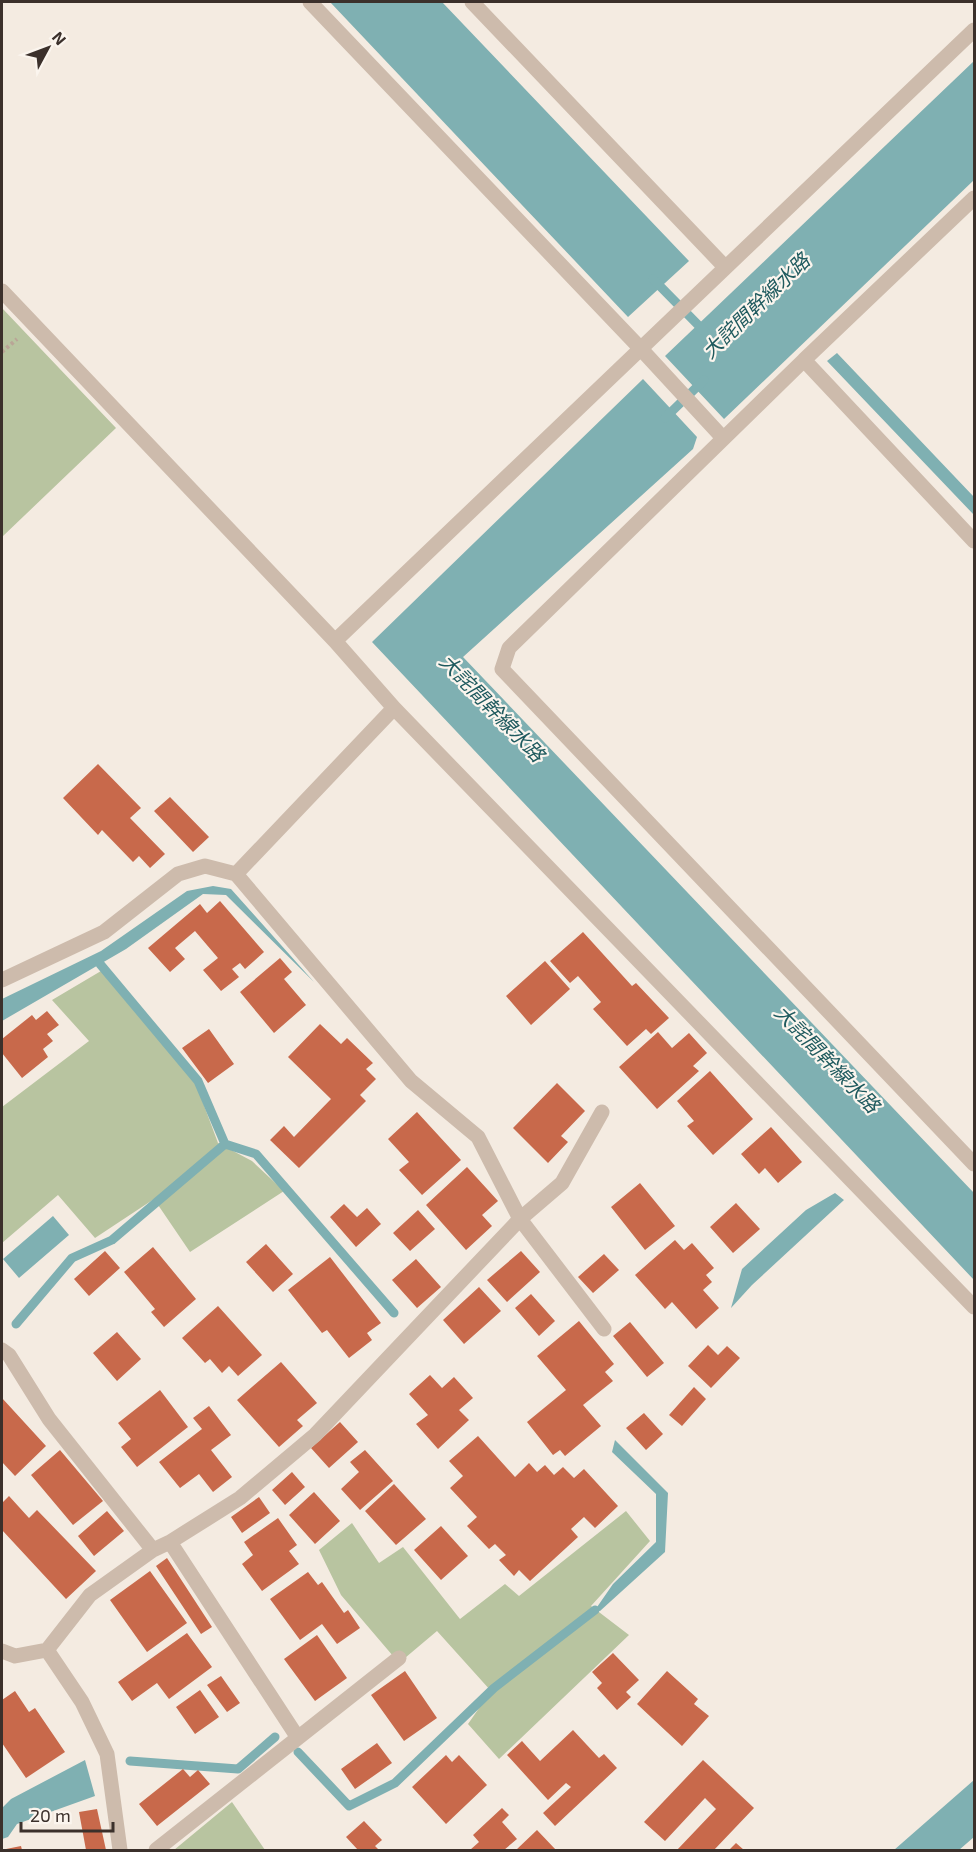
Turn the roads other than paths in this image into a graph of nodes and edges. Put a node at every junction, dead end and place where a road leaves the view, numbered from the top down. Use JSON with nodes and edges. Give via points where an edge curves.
{"nodes":[{"id":1,"x":310,"y":2,"type":"edge"},
{"id":2,"x":472,"y":2,"type":"edge"},
{"id":3,"x":975,"y":30,"type":"edge"},
{"id":4,"x":975,"y":198,"type":"edge"},
{"id":5,"x":725,"y":267,"type":"junction"},
{"id":6,"x":2,"y":291,"type":"edge"},
{"id":7,"x":641,"y":349,"type":"junction"},
{"id":8,"x":804,"y":360,"type":"junction"},
{"id":9,"x":723,"y":438,"type":"junction"},
{"id":10,"x":975,"y":541,"type":"edge"},
{"id":11,"x":335,"y":641,"type":"junction"},
{"id":12,"x":394,"y":708,"type":"junction"},
{"id":13,"x":236,"y":874,"type":"junction"},
{"id":14,"x":2,"y":980,"type":"edge"},
{"id":15,"x":602,"y":1112,"type":"dead end"},
{"id":16,"x":975,"y":1164,"type":"edge"},
{"id":17,"x":520,"y":1219,"type":"junction"},
{"id":18,"x":975,"y":1307,"type":"edge"},
{"id":19,"x":604,"y":1329,"type":"dead end"},
{"id":20,"x":2,"y":1350,"type":"edge"},
{"id":21,"x":170,"y":1542,"type":"junction"},
{"id":22,"x":153,"y":1550,"type":"junction"},
{"id":23,"x":47,"y":1650,"type":"junction"},
{"id":24,"x":2,"y":1651,"type":"edge"},
{"id":25,"x":399,"y":1658,"type":"dead end"},
{"id":26,"x":298,"y":1738,"type":"junction"},
{"id":27,"x":120,"y":1851,"type":"edge"},
{"id":28,"x":156,"y":1851,"type":"edge"}],
"edges":[{"from":1,"to":7,"type":"street"},
{"from":2,"to":5,"type":"street"},
{"from":3,"to":5,"type":"street"},
{"from":4,"to":8,"type":"street"},
{"from":5,"to":7,"type":"street"},
{"from":6,"to":11,"type":"street"},
{"from":7,"to":9,"type":"street"},
{"from":7,"to":11,"type":"street"},
{"from":8,"to":9,"type":"street"},
{"from":8,"to":10,"type":"street"},
{"from":9,"to":16,"type":"street","via":[[508,648],[502,669]]},
{"from":11,"to":12,"type":"street"},
{"from":12,"to":13,"type":"street"},
{"from":12,"to":18,"type":"street"},
{"from":13,"to":14,"type":"street","via":[[205,866],[178,874],[104,932]]},
{"from":13,"to":17,"type":"street","via":[[411,1081],[478,1137]]},
{"from":15,"to":17,"type":"street","via":[[562,1183]]},
{"from":17,"to":19,"type":"street"},
{"from":17,"to":21,"type":"street","via":[[315,1435],[240,1498]]},
{"from":20,"to":22,"type":"street","via":[[49,1419]]},
{"from":21,"to":22,"type":"street"},
{"from":21,"to":26,"type":"street"},
{"from":22,"to":23,"type":"street","via":[[90,1595]]},
{"from":23,"to":24,"type":"street","via":[[15,1656]]},
{"from":23,"to":27,"type":"street","via":[[82,1702],[107,1754]]},
{"from":25,"to":26,"type":"street"},
{"from":26,"to":28,"type":"street"}]}
